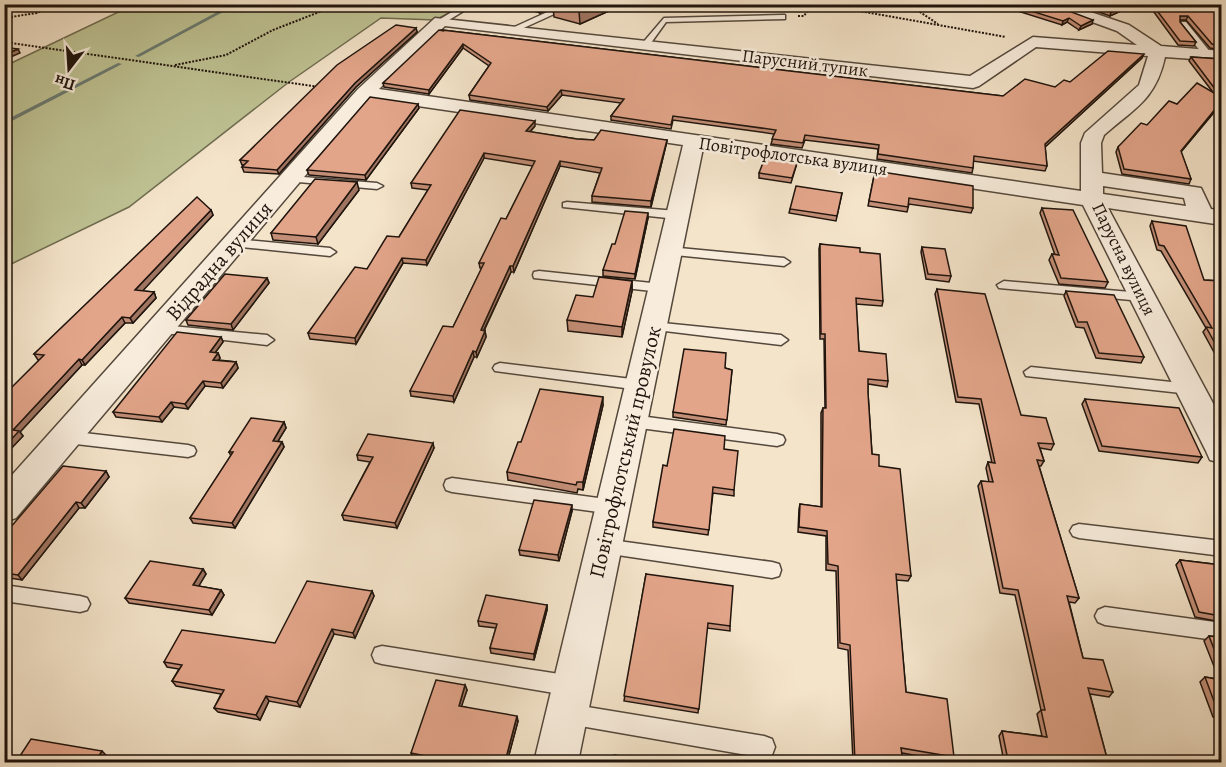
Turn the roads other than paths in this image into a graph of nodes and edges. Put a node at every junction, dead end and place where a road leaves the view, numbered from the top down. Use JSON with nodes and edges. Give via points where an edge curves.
{"nodes":[{"id":1,"x":472,"y":4,"type":"edge"},
{"id":2,"x":573,"y":4,"type":"edge"},
{"id":3,"x":1050,"y":4,"type":"edge"},
{"id":4,"x":782,"y":16,"type":"dead end"},
{"id":5,"x":441,"y":21,"type":"junction"},
{"id":6,"x":1183,"y":24,"type":"edge"},
{"id":7,"x":514,"y":29,"type":"junction"},
{"id":8,"x":645,"y":45,"type":"junction"},
{"id":9,"x":1158,"y":51,"type":"junction"},
{"id":10,"x":1217,"y":57,"type":"edge"},
{"id":11,"x":365,"y":93,"type":"junction"},
{"id":12,"x":694,"y":141,"type":"junction"},
{"id":13,"x":291,"y":179,"type":"junction"},
{"id":14,"x":376,"y":186,"type":"dead end"},
{"id":15,"x":1092,"y":189,"type":"junction"},
{"id":16,"x":567,"y":205,"type":"dead end"},
{"id":17,"x":677,"y":215,"type":"junction"},
{"id":18,"x":1212,"y":217,"type":"edge"},
{"id":19,"x":235,"y":243,"type":"junction"},
{"id":20,"x":669,"y":251,"type":"junction"},
{"id":21,"x":330,"y":252,"type":"dead end"},
{"id":22,"x":784,"y":262,"type":"dead end"},
{"id":23,"x":539,"y":275,"type":"dead end"},
{"id":24,"x":1004,"y":285,"type":"dead end"},
{"id":25,"x":661,"y":288,"type":"junction"},
{"id":26,"x":1142,"y":297,"type":"junction"},
{"id":27,"x":653,"y":326,"type":"junction"},
{"id":28,"x":161,"y":328,"type":"junction"},
{"id":29,"x":267,"y":340,"type":"dead end"},
{"id":30,"x":781,"y":340,"type":"dead end"},
{"id":31,"x":500,"y":368,"type":"dead end"},
{"id":32,"x":1031,"y":372,"type":"dead end"},
{"id":33,"x":640,"y":385,"type":"junction"},
{"id":34,"x":1190,"y":389,"type":"junction"},
{"id":35,"x":632,"y":421,"type":"junction"},
{"id":36,"x":67,"y":436,"type":"junction"},
{"id":37,"x":777,"y":440,"type":"dead end"},
{"id":38,"x":188,"y":451,"type":"dead end"},
{"id":39,"x":1221,"y":451,"type":"edge"},
{"id":40,"x":452,"y":485,"type":"dead end"},
{"id":41,"x":613,"y":507,"type":"junction"},
{"id":42,"x":4,"y":508,"type":"edge"},
{"id":43,"x":1079,"y":531,"type":"dead end"},
{"id":44,"x":604,"y":546,"type":"junction"},
{"id":45,"x":1221,"y":549,"type":"edge"},
{"id":46,"x":772,"y":570,"type":"dead end"},
{"id":47,"x":4,"y":592,"type":"edge"},
{"id":48,"x":80,"y":604,"type":"dead end"},
{"id":49,"x":1105,"y":616,"type":"dead end"},
{"id":50,"x":1221,"y":632,"type":"edge"},
{"id":51,"x":382,"y":655,"type":"dead end"},
{"id":52,"x":570,"y":700,"type":"junction"},
{"id":53,"x":764,"y":747,"type":"dead end"},
{"id":54,"x":556,"y":762,"type":"edge"}],
"edges":[{"from":1,"to":5,"type":"lane"},
{"from":2,"to":7,"type":"lane"},
{"from":3,"to":9,"type":"street","via":[[1123,28]]},
{"from":4,"to":8,"type":"lane","via":[[664,20]]},
{"from":5,"to":7,"type":"street","name":"Парусний тупик"},
{"from":5,"to":11,"type":"street","name":"Відрадна вулиця"},
{"from":6,"to":10,"type":"lane"},
{"from":7,"to":8,"type":"street","name":"Парусний тупик"},
{"from":8,"to":9,"type":"street","name":"Парусний тупик","via":[[973,82],[1033,42]]},
{"from":9,"to":10,"type":"street"},
{"from":9,"to":15,"type":"street","name":"Парусна вулиця","via":[[1146,88],[1095,133],[1091,143]]},
{"from":11,"to":12,"type":"street","name":"Повітрофлотська вулиця"},
{"from":11,"to":13,"type":"street","name":"Відрадна вулиця"},
{"from":12,"to":15,"type":"street","name":"Повітрофлотська вулиця"},
{"from":12,"to":17,"type":"street","name":"Повітрофлотський провулок"},
{"from":13,"to":14,"type":"lane"},
{"from":13,"to":19,"type":"street","name":"Відрадна вулиця"},
{"from":15,"to":18,"type":"street","name":"Повітрофлотська вулиця"},
{"from":15,"to":26,"type":"street","name":"Парусна вулиця"},
{"from":16,"to":17,"type":"lane"},
{"from":17,"to":20,"type":"street","name":"Повітрофлотський провулок"},
{"from":19,"to":21,"type":"lane"},
{"from":19,"to":28,"type":"street","name":"Відрадна вулиця"},
{"from":20,"to":22,"type":"lane"},
{"from":20,"to":25,"type":"street","name":"Повітрофлотський провулок"},
{"from":23,"to":25,"type":"lane"},
{"from":24,"to":26,"type":"lane"},
{"from":25,"to":27,"type":"street","name":"Повітрофлотський провулок"},
{"from":26,"to":34,"type":"street","name":"Парусна вулиця"},
{"from":27,"to":30,"type":"lane"},
{"from":27,"to":33,"type":"street","name":"Повітрофлотський провулок"},
{"from":28,"to":29,"type":"lane"},
{"from":28,"to":36,"type":"street","name":"Відрадна вулиця"},
{"from":31,"to":33,"type":"lane"},
{"from":32,"to":34,"type":"lane"},
{"from":33,"to":35,"type":"street","name":"Повітрофлотський провулок"},
{"from":34,"to":39,"type":"street","name":"Парусна вулиця"},
{"from":35,"to":37,"type":"lane"},
{"from":35,"to":41,"type":"street","name":"Повітрофлотський провулок"},
{"from":36,"to":38,"type":"lane"},
{"from":36,"to":42,"type":"street","name":"Відрадна вулиця"},
{"from":40,"to":41,"type":"lane"},
{"from":41,"to":44,"type":"street","name":"Повітрофлотський провулок"},
{"from":43,"to":45,"type":"lane"},
{"from":44,"to":46,"type":"lane"},
{"from":44,"to":52,"type":"street","name":"Повітрофлотський провулок"},
{"from":47,"to":48,"type":"lane"},
{"from":49,"to":50,"type":"lane"},
{"from":51,"to":52,"type":"lane"},
{"from":52,"to":53,"type":"lane"},
{"from":52,"to":54,"type":"street","name":"Повітрофлотський провулок"}]}
